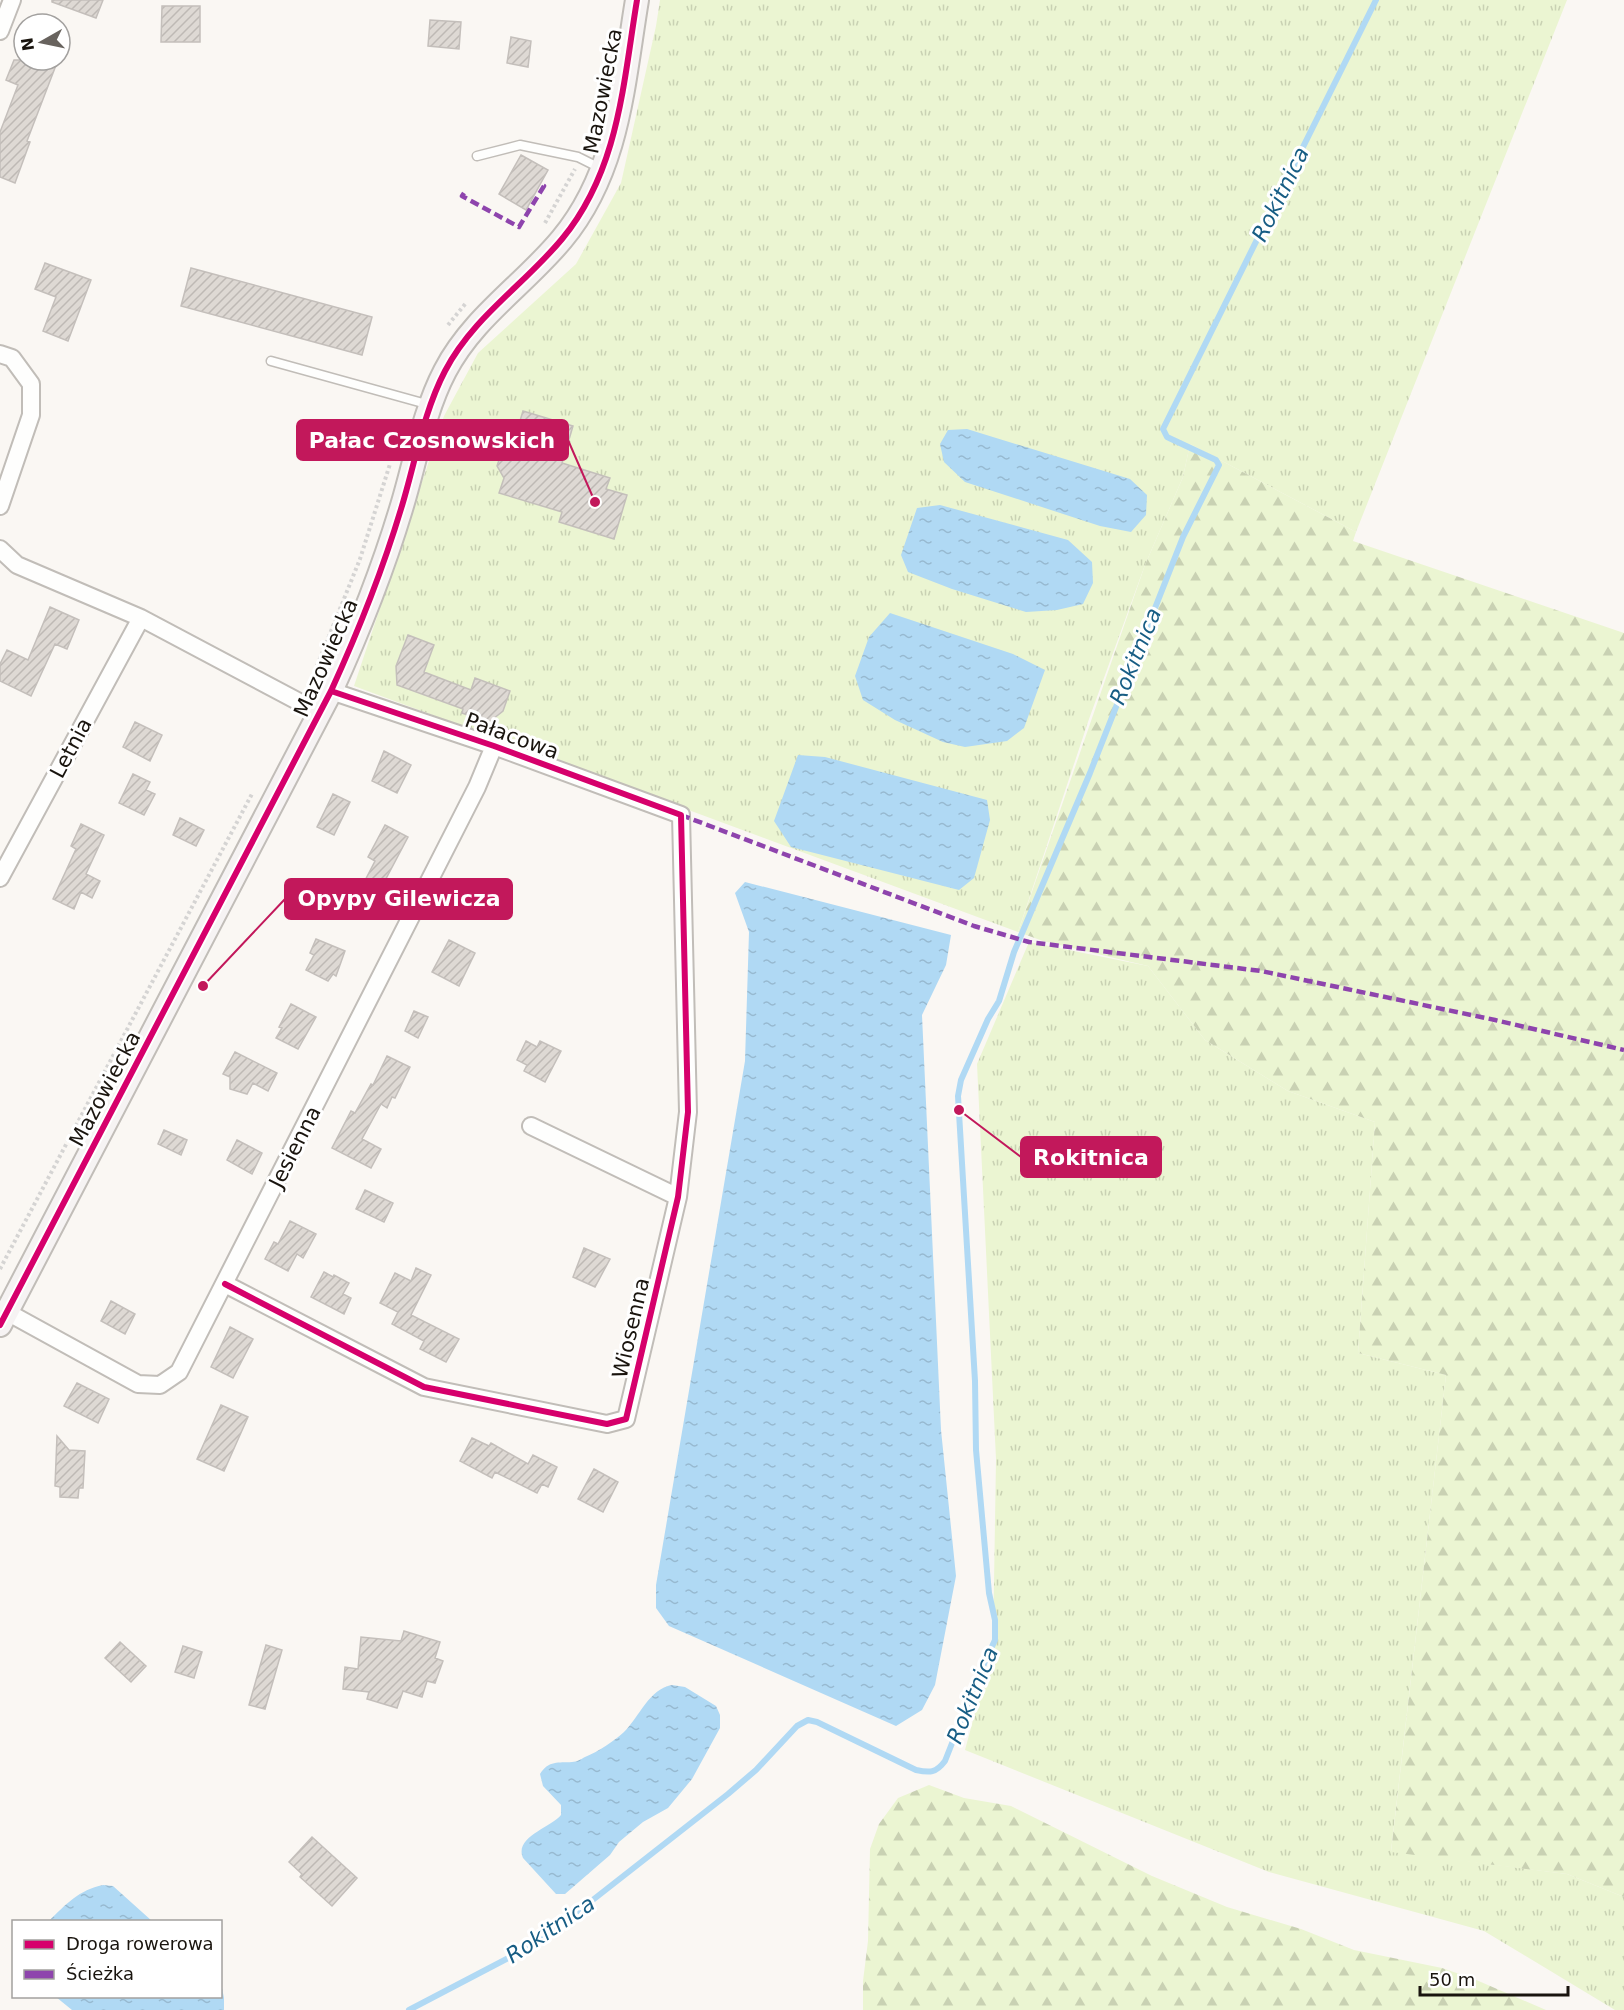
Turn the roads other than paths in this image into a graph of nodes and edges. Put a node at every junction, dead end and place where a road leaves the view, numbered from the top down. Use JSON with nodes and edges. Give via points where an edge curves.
{"nodes":[{"id":1,"x":12,"y":0,"type":"edge"},
{"id":2,"x":637,"y":0,"type":"edge"},
{"id":3,"x":0,"y":31,"type":"edge"},
{"id":4,"x":477,"y":156,"type":"dead end"},
{"id":5,"x":603,"y":169,"type":"junction"},
{"id":6,"x":0,"y":354,"type":"edge"},
{"id":7,"x":271,"y":361,"type":"dead end"},
{"id":8,"x":431,"y":406,"type":"junction"},
{"id":9,"x":0,"y":506,"type":"edge"},
{"id":10,"x":0,"y":549,"type":"edge"},
{"id":11,"x":141,"y":618,"type":"junction"},
{"id":12,"x":331,"y":691,"type":"junction"},
{"id":13,"x":320,"y":713,"type":"junction"},
{"id":14,"x":494,"y":746,"type":"junction"},
{"id":15,"x":681,"y":815,"type":"joint"},
{"id":16,"x":0,"y":878,"type":"edge"},
{"id":17,"x":531,"y":1126,"type":"dead end"},
{"id":18,"x":678,"y":1197,"type":"junction"},
{"id":19,"x":225,"y":1284,"type":"junction"},
{"id":20,"x":4,"y":1318,"type":"edge"}],
"edges":[{"from":1,"to":3,"type":"street"},
{"from":2,"to":5,"type":"street","name":"Mazowiecka","via":[[619,111]]},
{"from":4,"to":5,"type":"lane","via":[[520,145],[580,159]]},
{"from":5,"to":8,"type":"street","name":"Mazowiecka","via":[[594,192],[562,239],[468,334],[445,371]]},
{"from":6,"to":9,"type":"street","via":[[12,358],[31,384],[31,415]]},
{"from":7,"to":8,"type":"lane"},
{"from":8,"to":12,"type":"street","name":"Mazowiecka","via":[[389,547]]},
{"from":10,"to":11,"type":"street","via":[[17,565]]},
{"from":11,"to":13,"type":"street"},
{"from":11,"to":16,"type":"street","name":"Letnia"},
{"from":12,"to":13,"type":"street","name":"Mazowiecka"},
{"from":12,"to":14,"type":"street","name":"Pałacowa"},
{"from":13,"to":20,"type":"street","name":"Mazowiecka"},
{"from":14,"to":15,"type":"street","name":"Pałacowa"},
{"from":14,"to":19,"type":"street","name":"Jesienna","via":[[477,787]]},
{"from":15,"to":18,"type":"street","name":"Wiosenna","via":[[688,1113]]},
{"from":17,"to":18,"type":"street"},
{"from":18,"to":19,"type":"street","name":"Wiosenna","via":[[626,1419],[607,1424],[424,1387]]},
{"from":19,"to":20,"type":"street","name":"Jesienna","via":[[179,1372],[160,1385],[138,1384]]}]}
